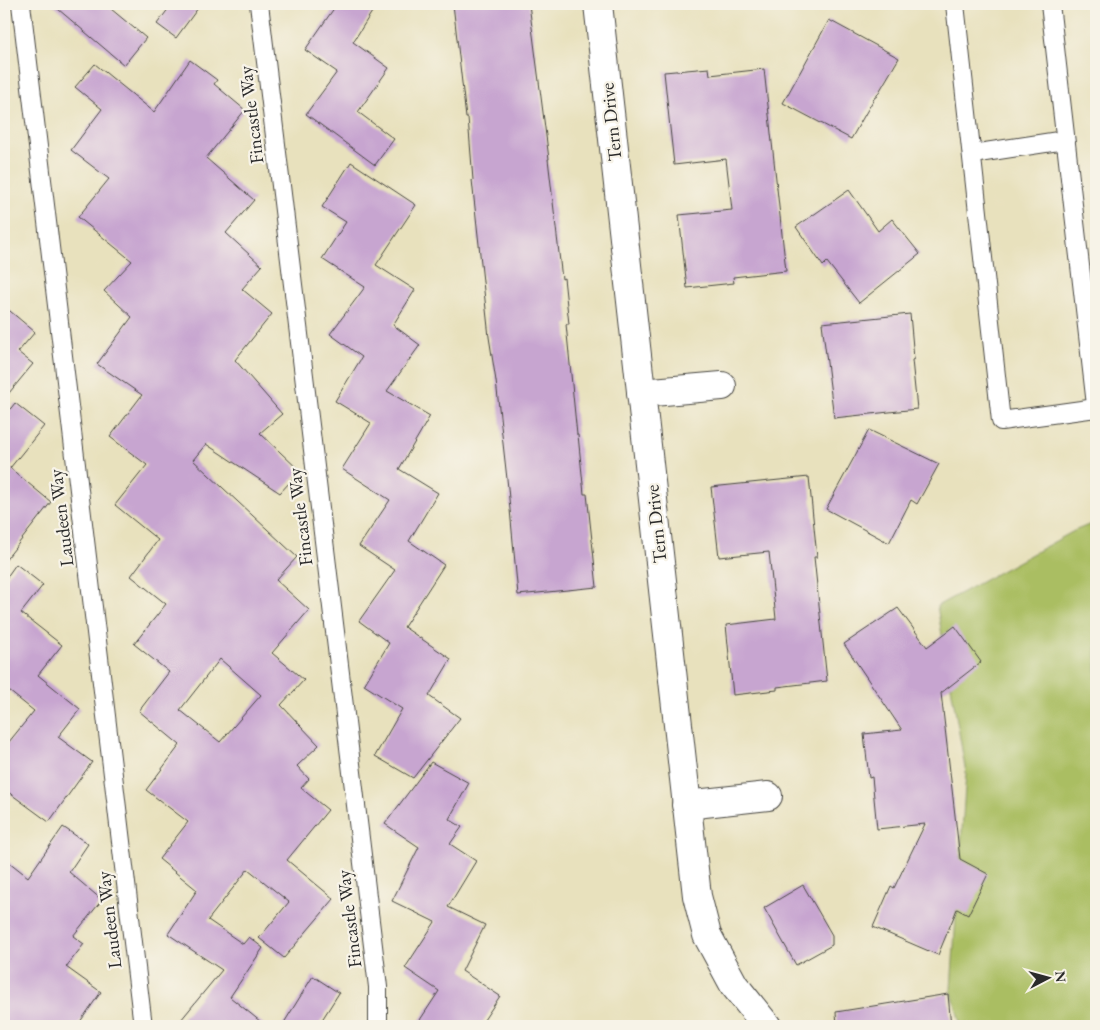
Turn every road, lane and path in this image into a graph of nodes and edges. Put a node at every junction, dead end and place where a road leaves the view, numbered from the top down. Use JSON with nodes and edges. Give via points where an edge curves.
{"nodes":[{"id":1,"x":22,"y":4,"type":"edge"},
{"id":2,"x":259,"y":4,"type":"edge"},
{"id":3,"x":598,"y":4,"type":"edge"},
{"id":4,"x":955,"y":4,"type":"edge"},
{"id":5,"x":1050,"y":4,"type":"edge"},
{"id":6,"x":1065,"y":140,"type":"junction"},
{"id":7,"x":972,"y":154,"type":"junction"},
{"id":8,"x":722,"y":386,"type":"dead end"},
{"id":9,"x":641,"y":393,"type":"junction"},
{"id":10,"x":1096,"y":406,"type":"edge"},
{"id":11,"x":768,"y":796,"type":"dead end"},
{"id":12,"x":686,"y":805,"type":"junction"},
{"id":13,"x":143,"y":1026,"type":"edge"},
{"id":14,"x":378,"y":1026,"type":"edge"},
{"id":15,"x":767,"y":1026,"type":"edge"}],
"edges":[{"from":1,"to":13,"type":"lane","name":"Laudeen Way"},
{"from":2,"to":14,"type":"lane","name":"Fincastle Way","via":[[377,977]]},
{"from":3,"to":9,"type":"street","name":"Tern Drive"},
{"from":4,"to":7,"type":"lane"},
{"from":5,"to":6,"type":"lane"},
{"from":6,"to":7,"type":"lane"},
{"from":6,"to":10,"type":"lane"},
{"from":7,"to":10,"type":"lane","via":[[1001,421]]},
{"from":8,"to":9,"type":"street"},
{"from":9,"to":12,"type":"street","name":"Tern Drive"},
{"from":11,"to":12,"type":"street"},
{"from":12,"to":15,"type":"street","name":"Tern Drive","via":[[696,896],[707,935],[734,985]]}]}
